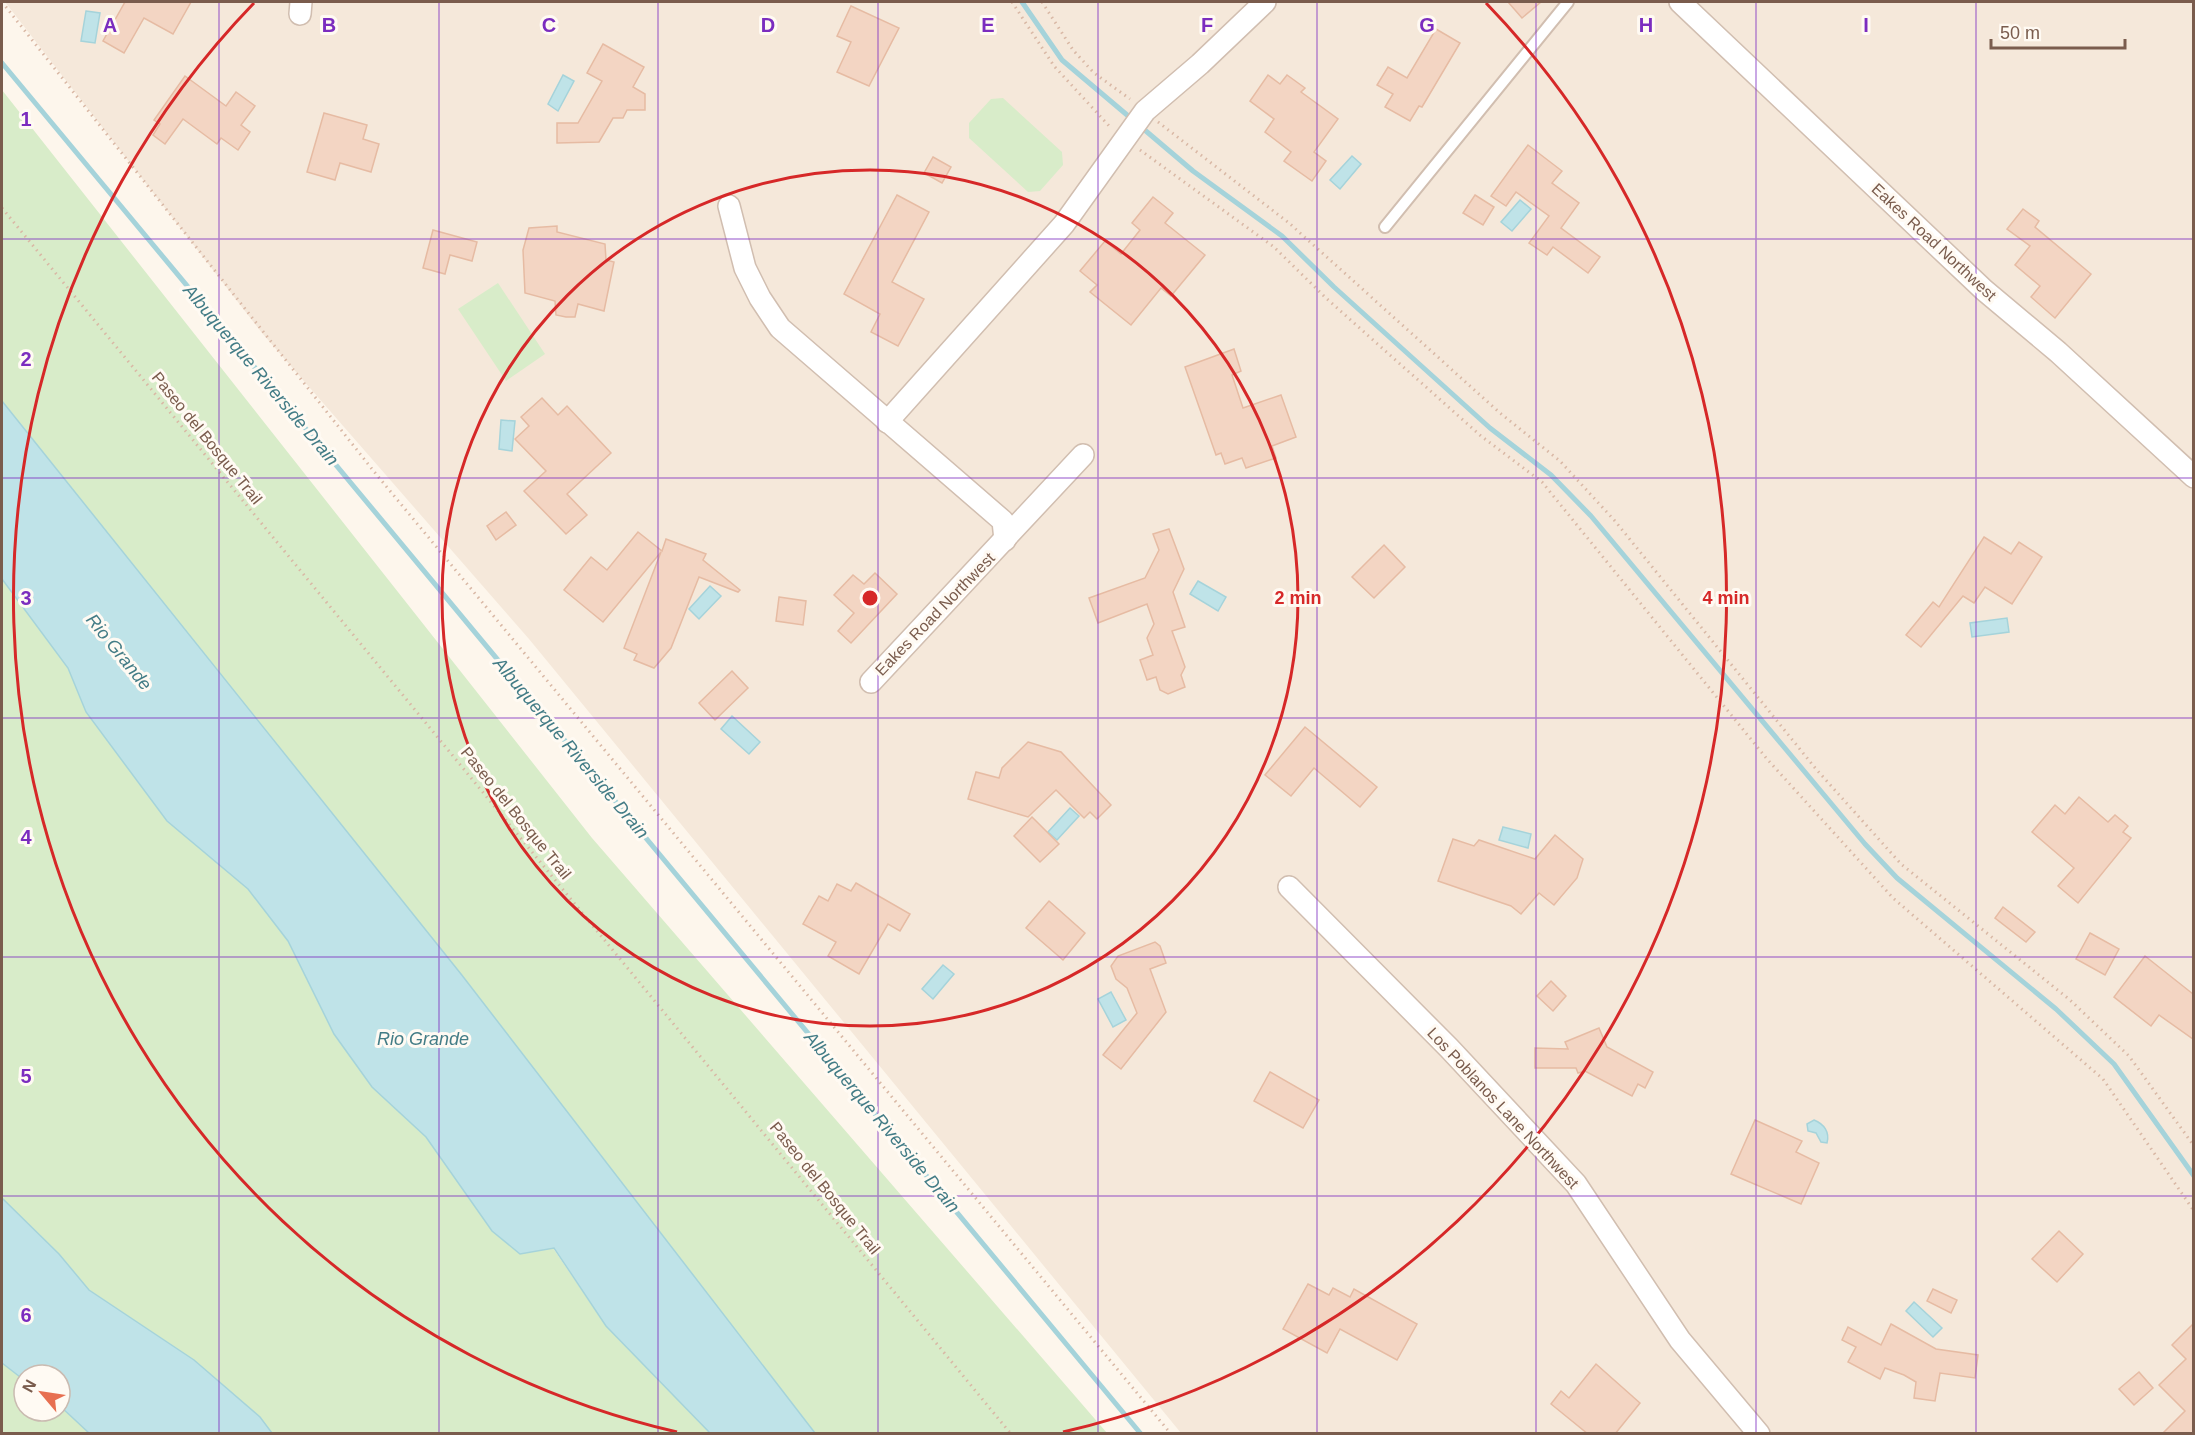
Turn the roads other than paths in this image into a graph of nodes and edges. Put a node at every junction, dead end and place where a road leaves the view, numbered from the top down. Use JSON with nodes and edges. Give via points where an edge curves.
{"nodes":[{"id":1,"x":1265,"y":2,"type":"edge"},
{"id":2,"x":1568,"y":2,"type":"edge"},
{"id":3,"x":1680,"y":2,"type":"edge"},
{"id":4,"x":729,"y":206,"type":"dead end"},
{"id":5,"x":1385,"y":226,"type":"dead end"},
{"id":6,"x":887,"y":422,"type":"junction"},
{"id":7,"x":1083,"y":455,"type":"dead end"},
{"id":8,"x":2193,"y":477,"type":"edge"},
{"id":9,"x":1005,"y":540,"type":"junction"},
{"id":10,"x":871,"y":682,"type":"dead end"},
{"id":11,"x":1289,"y":887,"type":"dead end"},
{"id":12,"x":1759,"y":1434,"type":"edge"}],
"edges":[{"from":1,"to":6,"type":"street","via":[[1145,111],[1064,224]]},
{"from":2,"to":5,"type":"lane"},
{"from":3,"to":8,"type":"street","name":"Eakes Road Northwest","via":[[1984,290],[2058,352]]},
{"from":4,"to":6,"type":"street","name":"Eakes Road Northwest","via":[[745,268],[759,298],[780,328]]},
{"from":6,"to":9,"type":"street","name":"Eakes Road Northwest","via":[[1003,521]]},
{"from":7,"to":9,"type":"street"},
{"from":9,"to":10,"type":"street","name":"Eakes Road Northwest"},
{"from":11,"to":12,"type":"street","name":"Los Poblanos Lane Northwest","via":[[1449,1048],[1576,1184],[1680,1340]]}]}
